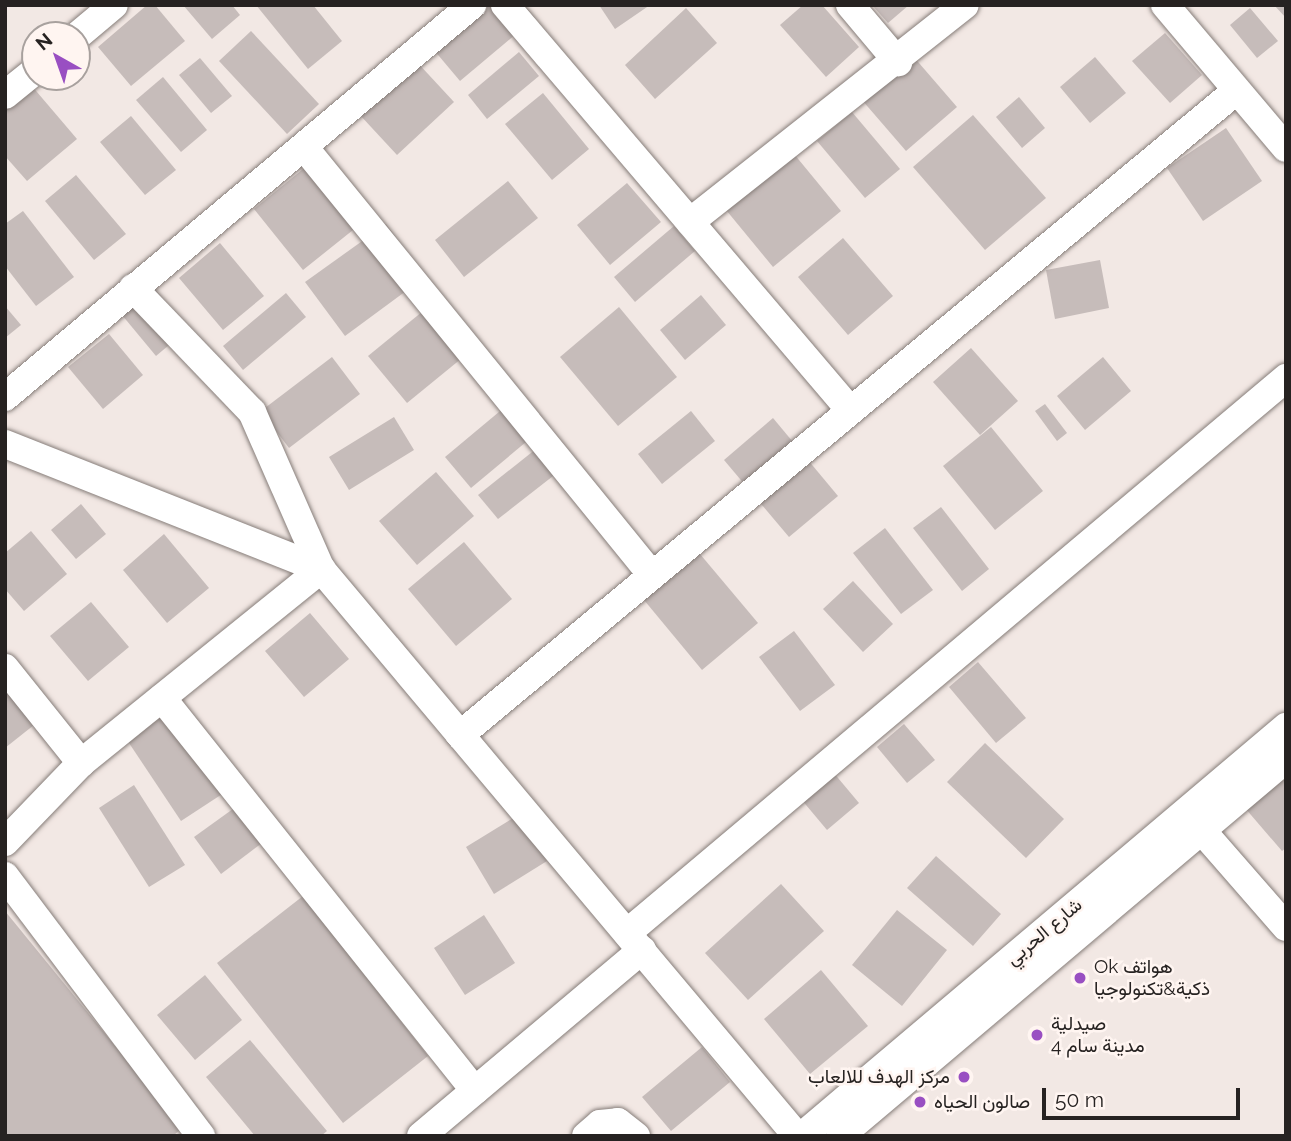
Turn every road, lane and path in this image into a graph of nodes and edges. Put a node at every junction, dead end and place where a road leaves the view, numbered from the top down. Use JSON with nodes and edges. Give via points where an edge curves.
{"nodes":[{"id":1,"x":114,"y":5,"type":"edge"},
{"id":2,"x":472,"y":5,"type":"edge"},
{"id":3,"x":505,"y":5,"type":"edge"},
{"id":4,"x":850,"y":5,"type":"edge"},
{"id":5,"x":965,"y":5,"type":"edge"},
{"id":6,"x":1165,"y":5,"type":"edge"},
{"id":7,"x":91,"y":24,"type":"edge"},
{"id":8,"x":898,"y":62,"type":"junction"},
{"id":9,"x":21,"y":82,"type":"edge"},
{"id":10,"x":1236,"y":91,"type":"junction"},
{"id":11,"x":5,"y":95,"type":"edge"},
{"id":12,"x":304,"y":147,"type":"junction"},
{"id":13,"x":1286,"y":148,"type":"edge"},
{"id":14,"x":690,"y":222,"type":"junction"},
{"id":15,"x":133,"y":288,"type":"junction"},
{"id":16,"x":1286,"y":378,"type":"edge"},
{"id":17,"x":5,"y":397,"type":"edge"},
{"id":18,"x":850,"y":410,"type":"junction"},
{"id":19,"x":5,"y":444,"type":"edge"},
{"id":20,"x":321,"y":569,"type":"junction"},
{"id":21,"x":652,"y":575,"type":"junction"},
{"id":22,"x":5,"y":668,"type":"edge"},
{"id":23,"x":162,"y":698,"type":"junction"},
{"id":24,"x":1286,"y":727,"type":"edge"},
{"id":25,"x":460,"y":735,"type":"junction"},
{"id":26,"x":1286,"y":759,"type":"edge"},
{"id":27,"x":81,"y":763,"type":"junction"},
{"id":28,"x":1194,"y":821,"type":"junction"},
{"id":29,"x":5,"y":842,"type":"edge"},
{"id":30,"x":5,"y":876,"type":"edge"},
{"id":31,"x":1286,"y":927,"type":"edge"},
{"id":32,"x":634,"y":941,"type":"junction"},
{"id":33,"x":475,"y":1091,"type":"junction"},
{"id":34,"x":201,"y":1136,"type":"edge"},
{"id":35,"x":421,"y":1136,"type":"edge"},
{"id":36,"x":586,"y":1136,"type":"edge"},
{"id":37,"x":636,"y":1136,"type":"edge"},
{"id":38,"x":797,"y":1136,"type":"edge"},
{"id":39,"x":802,"y":1136,"type":"edge"},
{"id":40,"x":840,"y":1136,"type":"edge"}],
"edges":[{"from":1,"to":7,"type":"street"},
{"from":2,"to":12,"type":"street"},
{"from":3,"to":14,"type":"street"},
{"from":4,"to":8,"type":"street"},
{"from":5,"to":8,"type":"street"},
{"from":6,"to":10,"type":"street"},
{"from":8,"to":14,"type":"street"},
{"from":9,"to":11,"type":"street"},
{"from":10,"to":13,"type":"street"},
{"from":10,"to":18,"type":"street"},
{"from":12,"to":15,"type":"street"},
{"from":12,"to":21,"type":"street"},
{"from":14,"to":18,"type":"street"},
{"from":15,"to":17,"type":"street"},
{"from":15,"to":20,"type":"street","via":[[252,412]]},
{"from":16,"to":32,"type":"street"},
{"from":18,"to":21,"type":"street"},
{"from":19,"to":20,"type":"street"},
{"from":20,"to":23,"type":"street"},
{"from":20,"to":25,"type":"street"},
{"from":21,"to":25,"type":"street"},
{"from":22,"to":27,"type":"street"},
{"from":23,"to":27,"type":"street"},
{"from":23,"to":33,"type":"street"},
{"from":24,"to":28,"type":"street","name":"شارع الحربي"},
{"from":25,"to":32,"type":"street"},
{"from":26,"to":28,"type":"street","name":"شارع الحربي"},
{"from":27,"to":29,"type":"street"},
{"from":28,"to":31,"type":"street"},
{"from":28,"to":39,"type":"street","name":"شارع الحربي"},
{"from":28,"to":40,"type":"street","name":"شارع الحربي"},
{"from":30,"to":34,"type":"street"},
{"from":32,"to":33,"type":"street"},
{"from":32,"to":38,"type":"street"},
{"from":33,"to":35,"type":"street"},
{"from":36,"to":37,"type":"street","via":[[600,1124],[618,1122]]}]}
